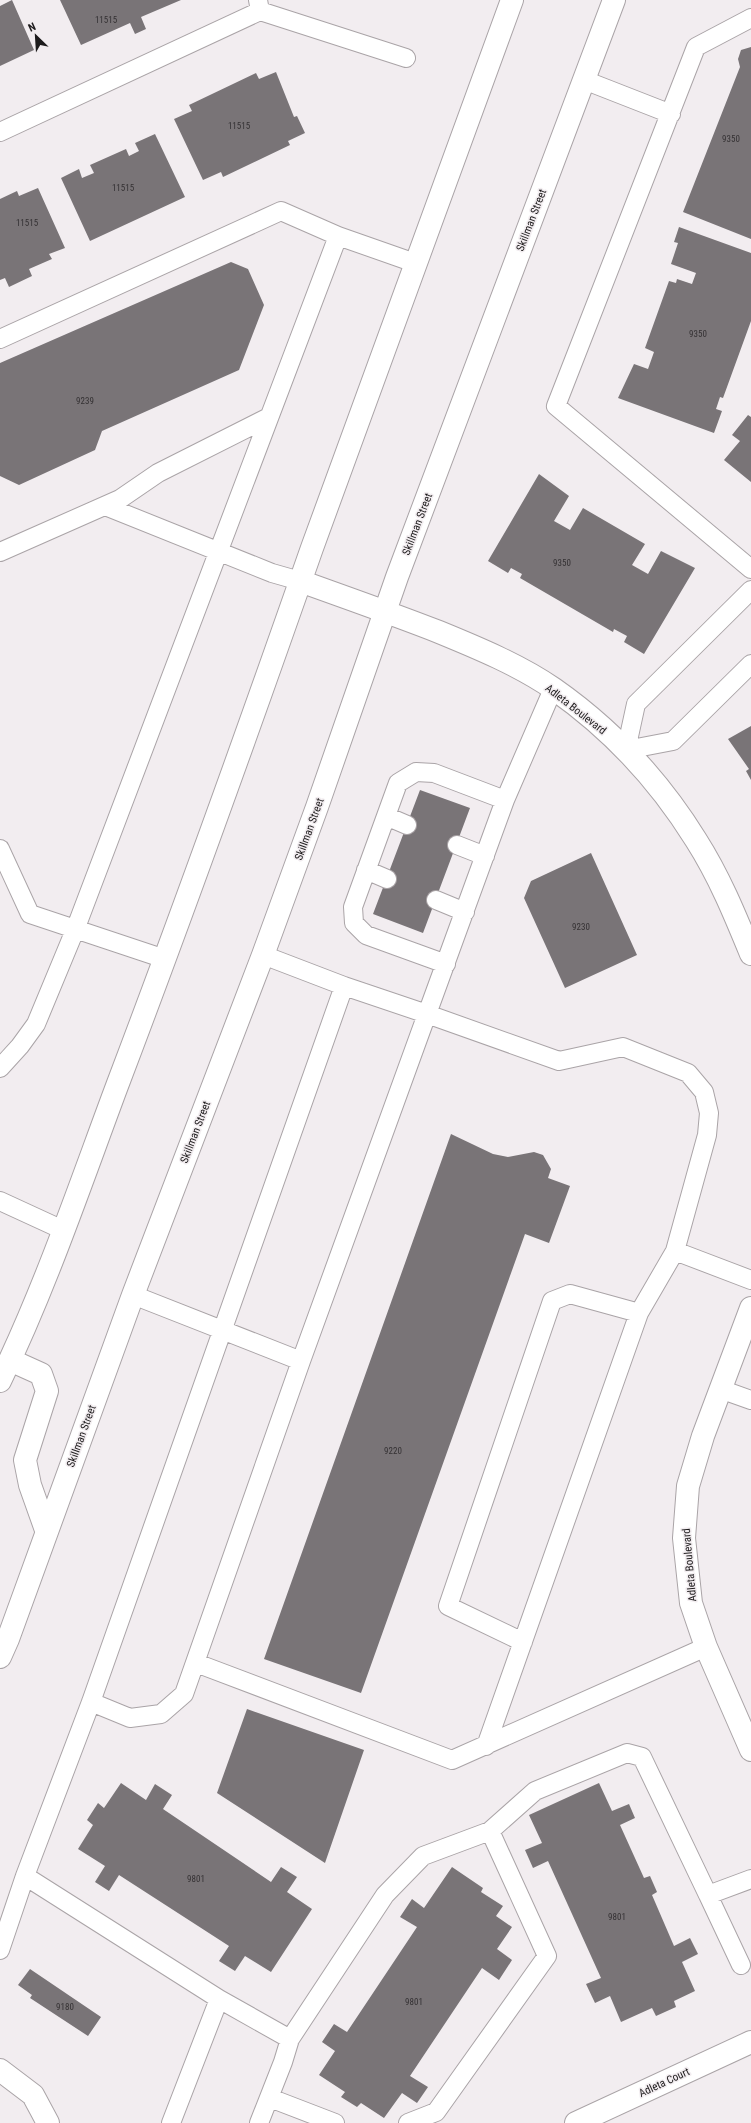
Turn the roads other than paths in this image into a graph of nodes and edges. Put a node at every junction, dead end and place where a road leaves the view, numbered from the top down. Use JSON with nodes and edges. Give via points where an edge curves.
{"nodes":[{"id":1,"x":512,"y":0,"type":"edge"},
{"id":2,"x":614,"y":0,"type":"edge"},
{"id":3,"x":259,"y":5,"type":"edge"},
{"id":4,"x":751,"y":18,"type":"edge"},
{"id":5,"x":406,"y":58,"type":"dead end"},
{"id":6,"x":584,"y":80,"type":"junction"},
{"id":7,"x":671,"y":114,"type":"junction"},
{"id":8,"x":0,"y":132,"type":"edge"},
{"id":9,"x":338,"y":236,"type":"junction"},
{"id":10,"x":415,"y":263,"type":"junction"},
{"id":11,"x":0,"y":339,"type":"edge"},
{"id":12,"x":269,"y":417,"type":"junction"},
{"id":13,"x":105,"y":506,"type":"junction"},
{"id":14,"x":0,"y":552,"type":"edge"},
{"id":15,"x":219,"y":552,"type":"junction"},
{"id":16,"x":751,"y":569,"type":"edge"},
{"id":17,"x":300,"y":581,"type":"junction"},
{"id":18,"x":751,"y":590,"type":"edge"},
{"id":19,"x":385,"y":611,"type":"junction"},
{"id":20,"x":751,"y":664,"type":"edge"},
{"id":21,"x":553,"y":689,"type":"junction"},
{"id":22,"x":626,"y":750,"type":"junction"},
{"id":23,"x":505,"y":800,"type":"junction"},
{"id":24,"x":386,"y":816,"type":"junction"},
{"id":25,"x":407,"y":825,"type":"dead end"},
{"id":26,"x":457,"y":845,"type":"dead end"},
{"id":27,"x":0,"y":849,"type":"edge"},
{"id":28,"x":486,"y":856,"type":"junction"},
{"id":29,"x":366,"y":870,"type":"junction"},
{"id":30,"x":387,"y":879,"type":"dead end"},
{"id":31,"x":436,"y":900,"type":"dead end"},
{"id":32,"x":465,"y":912,"type":"junction"},
{"id":33,"x":75,"y":930,"type":"junction"},
{"id":34,"x":751,"y":954,"type":"edge"},
{"id":35,"x":263,"y":955,"type":"junction"},
{"id":36,"x":165,"y":959,"type":"junction"},
{"id":37,"x":446,"y":964,"type":"junction"},
{"id":38,"x":344,"y":986,"type":"junction"},
{"id":39,"x":427,"y":1014,"type":"junction"},
{"id":40,"x":0,"y":1068,"type":"edge"},
{"id":41,"x":0,"y":1202,"type":"edge"},
{"id":42,"x":63,"y":1230,"type":"junction"},
{"id":43,"x":675,"y":1251,"type":"junction"},
{"id":44,"x":751,"y":1280,"type":"edge"},
{"id":45,"x":133,"y":1295,"type":"junction"},
{"id":46,"x":751,"y":1308,"type":"edge"},
{"id":47,"x":638,"y":1313,"type":"junction"},
{"id":48,"x":224,"y":1329,"type":"junction"},
{"id":49,"x":5,"y":1358,"type":"edge"},
{"id":50,"x":301,"y":1361,"type":"junction"},
{"id":51,"x":0,"y":1381,"type":"edge"},
{"id":52,"x":720,"y":1389,"type":"junction"},
{"id":53,"x":751,"y":1400,"type":"edge"},
{"id":54,"x":46,"y":1530,"type":"junction"},
{"id":55,"x":523,"y":1642,"type":"junction"},
{"id":56,"x":706,"y":1647,"type":"junction"},
{"id":57,"x":0,"y":1656,"type":"edge"},
{"id":58,"x":196,"y":1663,"type":"junction"},
{"id":59,"x":92,"y":1702,"type":"junction"},
{"id":60,"x":486,"y":1746,"type":"junction"},
{"id":61,"x":751,"y":1750,"type":"edge"},
{"id":62,"x":490,"y":1831,"type":"junction"},
{"id":63,"x":25,"y":1876,"type":"junction"},
{"id":64,"x":751,"y":1879,"type":"edge"},
{"id":65,"x":708,"y":1895,"type":"junction"},
{"id":66,"x":0,"y":1950,"type":"edge"},
{"id":67,"x":741,"y":1964,"type":"dead end"},
{"id":68,"x":219,"y":1999,"type":"junction"},
{"id":69,"x":290,"y":2039,"type":"junction"},
{"id":70,"x":751,"y":2042,"type":"edge"},
{"id":71,"x":0,"y":2070,"type":"edge"},
{"id":72,"x":270,"y":2098,"type":"junction"},
{"id":73,"x":48,"y":2123,"type":"edge"},
{"id":74,"x":170,"y":2123,"type":"edge"},
{"id":75,"x":259,"y":2123,"type":"edge"},
{"id":76,"x":336,"y":2123,"type":"edge"},
{"id":77,"x":408,"y":2123,"type":"edge"},
{"id":78,"x":576,"y":2123,"type":"edge"}],
"edges":[{"from":1,"to":10,"type":"main road"},
{"from":2,"to":6,"type":"main road","name":"Skillman Street"},
{"from":3,"to":5,"type":"lane"},
{"from":3,"to":8,"type":"lane"},
{"from":4,"to":7,"type":"lane","via":[[696,47]]},
{"from":6,"to":7,"type":"lane"},
{"from":6,"to":19,"type":"main road","name":"Skillman Street"},
{"from":7,"to":16,"type":"lane","via":[[556,406]]},
{"from":9,"to":10,"type":"lane"},
{"from":9,"to":11,"type":"lane","via":[[281,211]]},
{"from":9,"to":12,"type":"lane"},
{"from":10,"to":17,"type":"main road"},
{"from":12,"to":13,"type":"lane","via":[[158,473]]},
{"from":12,"to":15,"type":"lane"},
{"from":13,"to":14,"type":"lane"},
{"from":13,"to":15,"type":"lane"},
{"from":15,"to":17,"type":"lane"},
{"from":15,"to":33,"type":"lane"},
{"from":17,"to":19,"type":"main road","name":"Adleta Boulevard"},
{"from":17,"to":36,"type":"main road"},
{"from":18,"to":22,"type":"lane","via":[[636,704]]},
{"from":19,"to":21,"type":"main road","name":"Adleta Boulevard","via":[[478,648]]},
{"from":19,"to":35,"type":"main road","name":"Skillman Street"},
{"from":20,"to":22,"type":"lane","via":[[673,741]]},
{"from":21,"to":22,"type":"main road","name":"Adleta Boulevard","via":[[591,718]]},
{"from":21,"to":23,"type":"lane"},
{"from":22,"to":34,"type":"main road","name":"Adleta Boulevard","via":[[664,794],[696,841],[729,901]]},
{"from":23,"to":24,"type":"lane","via":[[434,773],[416,772],[398,783]]},
{"from":23,"to":28,"type":"lane"},
{"from":24,"to":25,"type":"lane"},
{"from":24,"to":29,"type":"lane"},
{"from":26,"to":28,"type":"lane"},
{"from":27,"to":33,"type":"lane","via":[[30,914]]},
{"from":28,"to":32,"type":"lane"},
{"from":29,"to":30,"type":"lane"},
{"from":29,"to":37,"type":"lane","via":[[353,907],[354,923],[366,935]]},
{"from":31,"to":32,"type":"lane"},
{"from":32,"to":37,"type":"lane"},
{"from":33,"to":36,"type":"lane"},
{"from":33,"to":40,"type":"lane","via":[[36,1024]]},
{"from":35,"to":38,"type":"lane"},
{"from":35,"to":45,"type":"main road","name":"Skillman Street"},
{"from":36,"to":42,"type":"main road"},
{"from":37,"to":39,"type":"lane"},
{"from":38,"to":39,"type":"lane"},
{"from":38,"to":48,"type":"lane"},
{"from":39,"to":43,"type":"lane","via":[[559,1061],[623,1047],[688,1073],[704,1092],[708,1134]]},
{"from":39,"to":50,"type":"lane"},
{"from":41,"to":42,"type":"lane"},
{"from":42,"to":49,"type":"main road"},
{"from":43,"to":44,"type":"lane"},
{"from":43,"to":47,"type":"lane"},
{"from":45,"to":48,"type":"lane"},
{"from":45,"to":54,"type":"main road","name":"Skillman Street"},
{"from":46,"to":52,"type":"main road","name":"Adleta Boulevard"},
{"from":47,"to":55,"type":"lane"},
{"from":47,"to":55,"type":"lane","via":[[570,1294],[552,1301],[448,1606]]},
{"from":48,"to":50,"type":"lane"},
{"from":48,"to":59,"type":"lane"},
{"from":49,"to":51,"type":"main road"},
{"from":49,"to":54,"type":"main road","via":[[41,1374],[47,1391],[25,1460],[30,1485]]},
{"from":50,"to":58,"type":"lane"},
{"from":52,"to":53,"type":"lane"},
{"from":52,"to":56,"type":"main road","name":"Adleta Boulevard","via":[[688,1486],[684,1538],[691,1603]]},
{"from":54,"to":57,"type":"main road","name":"Skillman Street"},
{"from":55,"to":60,"type":"lane"},
{"from":56,"to":60,"type":"lane"},
{"from":56,"to":61,"type":"main road","name":"Adleta Boulevard"},
{"from":58,"to":59,"type":"lane","via":[[184,1694],[160,1714],[130,1718]]},
{"from":58,"to":60,"type":"lane","via":[[452,1760]]},
{"from":59,"to":63,"type":"lane"},
{"from":62,"to":65,"type":"lane","via":[[535,1792],[627,1753],[642,1757]]},
{"from":62,"to":69,"type":"lane","via":[[423,1856],[385,1895]]},
{"from":62,"to":77,"type":"lane","via":[[547,1956],[436,2112]]},
{"from":63,"to":66,"type":"lane"},
{"from":63,"to":68,"type":"lane"},
{"from":64,"to":65,"type":"lane"},
{"from":65,"to":67,"type":"lane"},
{"from":68,"to":69,"type":"lane"},
{"from":68,"to":74,"type":"lane"},
{"from":69,"to":72,"type":"lane"},
{"from":70,"to":78,"type":"main road","name":"Adleta Court"},
{"from":71,"to":73,"type":"main road","via":[[33,2095]]},
{"from":72,"to":75,"type":"lane"},
{"from":72,"to":76,"type":"lane"}]}
